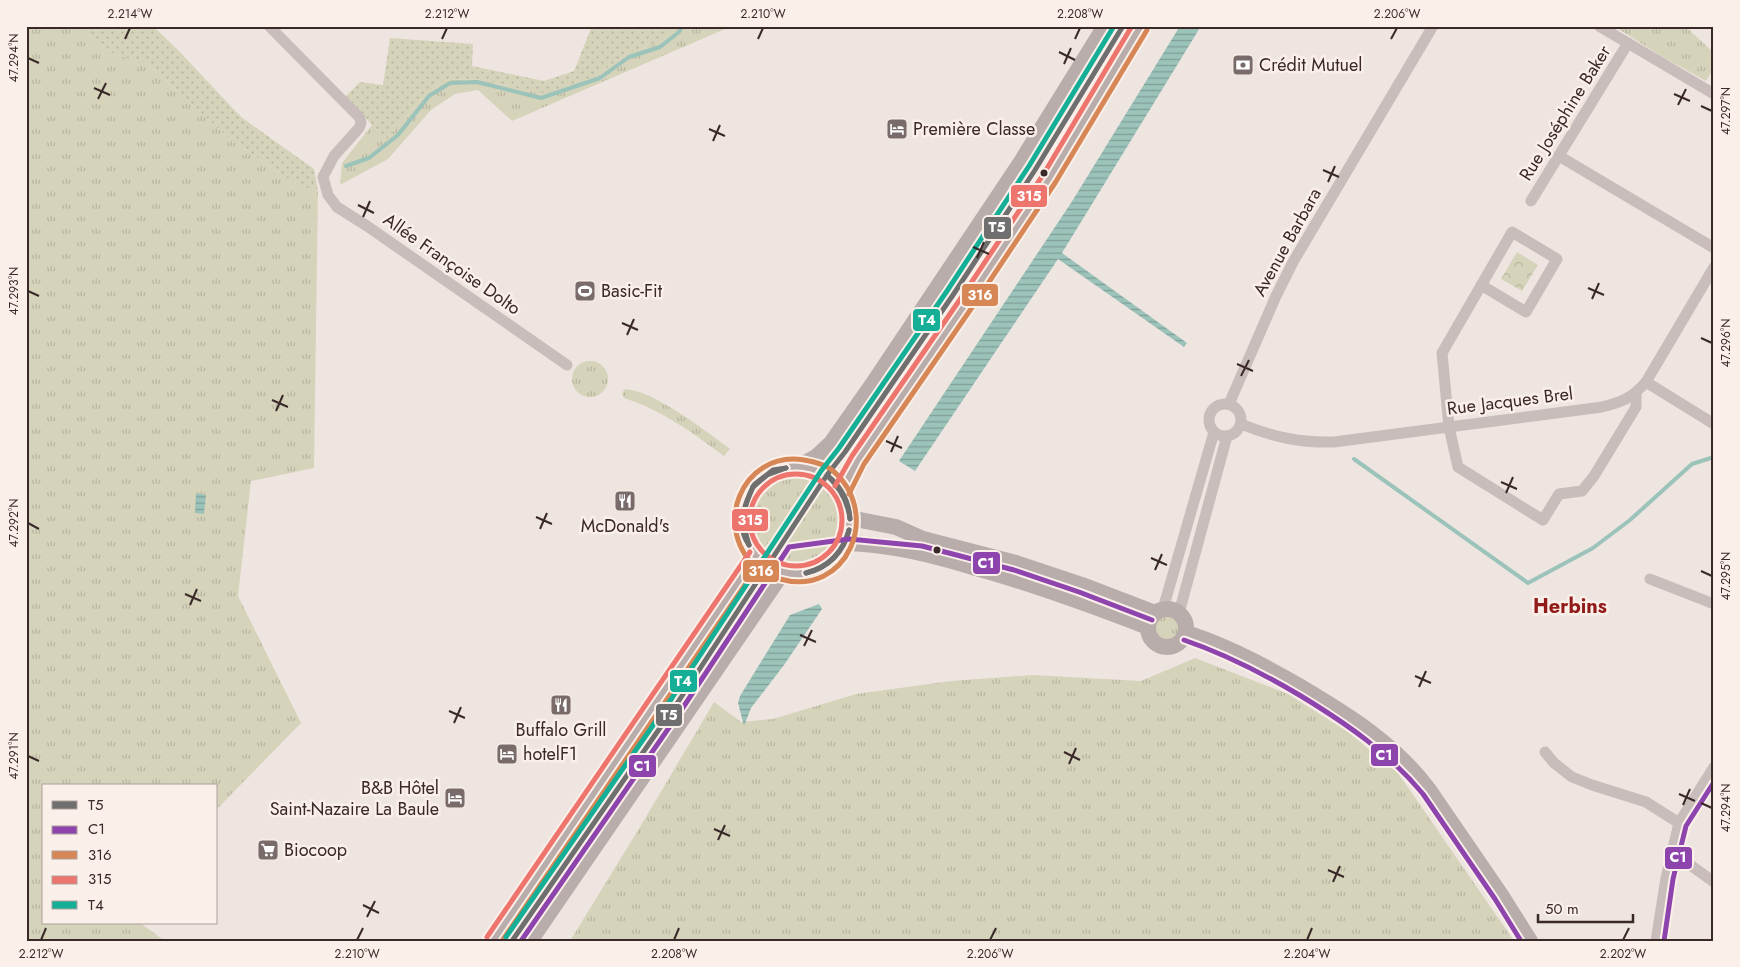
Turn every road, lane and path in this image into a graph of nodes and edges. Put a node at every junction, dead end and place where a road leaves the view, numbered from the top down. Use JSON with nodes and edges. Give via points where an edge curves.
{"nodes":[{"id":1,"x":269,"y":26,"type":"edge"},
{"id":2,"x":1105,"y":26,"type":"edge"},
{"id":3,"x":1141,"y":26,"type":"edge"},
{"id":4,"x":1433,"y":26,"type":"edge"},
{"id":5,"x":1599,"y":26,"type":"edge"},
{"id":6,"x":1628,"y":43,"type":"junction"},
{"id":7,"x":1714,"y":94,"type":"edge"},
{"id":8,"x":1559,"y":156,"type":"junction"},
{"id":9,"x":1531,"y":202,"type":"dead end"},
{"id":10,"x":1714,"y":248,"type":"edge"},
{"id":11,"x":1714,"y":268,"type":"edge"},
{"id":12,"x":1711,"y":281,"type":"edge"},
{"id":13,"x":1481,"y":285,"type":"junction"},
{"id":14,"x":567,"y":365,"type":"dead end"},
{"id":15,"x":1646,"y":382,"type":"junction"},
{"id":16,"x":1636,"y":393,"type":"junction"},
{"id":17,"x":1229,"y":404,"type":"junction"},
{"id":18,"x":1241,"y":424,"type":"junction"},
{"id":19,"x":1714,"y":424,"type":"edge"},
{"id":20,"x":1448,"y":427,"type":"junction"},
{"id":21,"x":1214,"y":432,"type":"junction"},
{"id":22,"x":1228,"y":436,"type":"junction"},
{"id":23,"x":799,"y":466,"type":"junction"},
{"id":24,"x":842,"y":490,"type":"junction"},
{"id":25,"x":850,"y":518,"type":"junction"},
{"id":26,"x":845,"y":544,"type":"junction"},
{"id":27,"x":756,"y":556,"type":"junction"},
{"id":28,"x":783,"y":572,"type":"junction"},
{"id":29,"x":1650,"y":579,"type":"dead end"},
{"id":30,"x":1714,"y":604,"type":"edge"},
{"id":31,"x":1162,"y":616,"type":"junction"},
{"id":32,"x":1186,"y":633,"type":"junction"},
{"id":33,"x":1545,"y":752,"type":"dead end"},
{"id":34,"x":1714,"y":767,"type":"edge"},
{"id":35,"x":1679,"y":823,"type":"junction"},
{"id":36,"x":1672,"y":852,"type":"junction"},
{"id":37,"x":1714,"y":882,"type":"edge"},
{"id":38,"x":493,"y":941,"type":"edge"},
{"id":39,"x":530,"y":941,"type":"edge"},
{"id":40,"x":1530,"y":941,"type":"edge"},
{"id":41,"x":1656,"y":941,"type":"edge"}],
"edges":[{"from":1,"to":14,"type":"street","name":"Allée Françoise Dolto","via":[[360,118],[359,128],[334,156],[324,177],[328,195],[337,207]]},
{"from":2,"to":23,"type":"main road","via":[[1021,162],[874,382],[831,443],[816,457]]},
{"from":3,"to":24,"type":"main road","via":[[1049,179],[858,460]]},
{"from":4,"to":17,"type":"street","name":"Avenue Barbara","via":[[1293,262]]},
{"from":5,"to":6,"type":"street"},
{"from":6,"to":7,"type":"street"},
{"from":6,"to":8,"type":"street","name":"Rue Joséphine Baker"},
{"from":8,"to":9,"type":"street","name":"Rue Joséphine Baker"},
{"from":8,"to":10,"type":"street"},
{"from":11,"to":12,"type":"street","name":"Rue Jacques Brel"},
{"from":12,"to":15,"type":"street","name":"Rue Jacques Brel"},
{"from":13,"to":13,"type":"street","via":[[1512,232],[1557,259],[1526,312]]},
{"from":13,"to":20,"type":"street","via":[[1442,353]]},
{"from":15,"to":16,"type":"street","name":"Rue Jacques Brel"},
{"from":15,"to":19,"type":"street"},
{"from":16,"to":20,"type":"street","name":"Rue Jacques Brel","via":[[1622,402],[1602,407]]},
{"from":16,"to":20,"type":"street","via":[[1636,407],[1594,476],[1582,491],[1559,494],[1543,520],[1458,467]]},
{"from":17,"to":18,"type":"street","via":[[1238,409]]},
{"from":17,"to":21,"type":"street","via":[[1219,405],[1211,412],[1209,422]]},
{"from":18,"to":20,"type":"street","name":"Rue Jacques Brel","via":[[1286,439],[1311,443]]},
{"from":18,"to":22,"type":"street"},
{"from":21,"to":22,"type":"street"},
{"from":21,"to":31,"type":"street"},
{"from":22,"to":31,"type":"street"},
{"from":23,"to":24,"type":"main road","via":[[814,468]]},
{"from":23,"to":27,"type":"main road","via":[[774,470],[759,480],[748,495],[742,527]]},
{"from":24,"to":25,"type":"main road"},
{"from":25,"to":26,"type":"main road"},
{"from":25,"to":31,"type":"main road","via":[[1016,563]]},
{"from":26,"to":28,"type":"main road","via":[[837,556],[812,572]]},
{"from":26,"to":31,"type":"main road","via":[[886,546]]},
{"from":27,"to":28,"type":"main road"},
{"from":27,"to":38,"type":"main road"},
{"from":28,"to":39,"type":"main road"},
{"from":29,"to":30,"type":"street"},
{"from":31,"to":32,"type":"main road","via":[[1185,622]]},
{"from":31,"to":32,"type":"main road","via":[[1151,638],[1161,646],[1179,643]]},
{"from":32,"to":40,"type":"main road","via":[[1206,639],[1275,672],[1369,729],[1395,751],[1429,790]]},
{"from":33,"to":35,"type":"street","via":[[1572,777],[1646,802]]},
{"from":34,"to":35,"type":"street"},
{"from":35,"to":36,"type":"street"},
{"from":36,"to":37,"type":"street"},
{"from":36,"to":41,"type":"street"}]}
